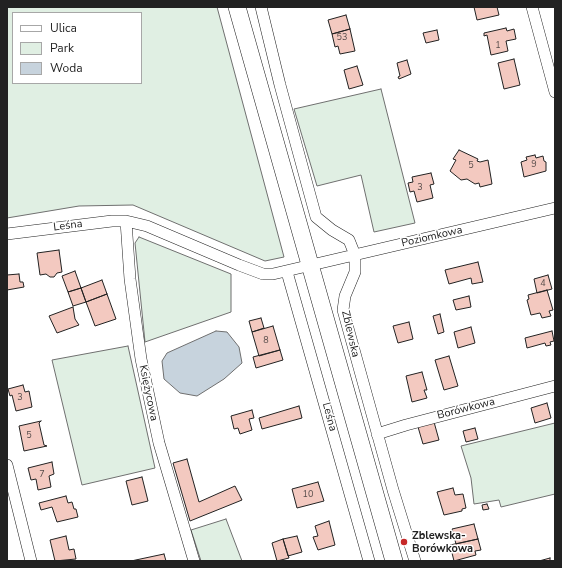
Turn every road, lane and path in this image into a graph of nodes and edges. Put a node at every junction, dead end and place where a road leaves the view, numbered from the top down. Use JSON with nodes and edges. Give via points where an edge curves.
{"nodes":[{"id":1,"x":237,"y":7,"type":"edge"},
{"id":2,"x":261,"y":7,"type":"edge"},
{"id":3,"x":532,"y":7,"type":"edge"},
{"id":4,"x":555,"y":92,"type":"edge"},
{"id":5,"x":555,"y":208,"type":"edge"},
{"id":6,"x":126,"y":221,"type":"junction"},
{"id":7,"x":7,"y":234,"type":"edge"},
{"id":8,"x":355,"y":255,"type":"junction"},
{"id":9,"x":310,"y":266,"type":"junction"},
{"id":10,"x":287,"y":272,"type":"junction"},
{"id":11,"x":555,"y":386,"type":"edge"},
{"id":12,"x":377,"y":434,"type":"junction"},
{"id":13,"x":7,"y":465,"type":"edge"},
{"id":14,"x":31,"y":561,"type":"edge"},
{"id":15,"x":194,"y":561,"type":"edge"},
{"id":16,"x":369,"y":561,"type":"edge"},
{"id":17,"x":394,"y":561,"type":"edge"},
{"id":18,"x":415,"y":561,"type":"edge"}],
"edges":[{"from":1,"to":9,"type":"main road","name":"Zblewska"},
{"from":2,"to":8,"type":"street","via":[[316,217],[349,240]]},
{"from":3,"to":4,"type":"street"},
{"from":5,"to":8,"type":"street","name":"Poziomkowa"},
{"from":6,"to":7,"type":"street","name":"Leśna"},
{"from":6,"to":10,"type":"street","name":"Leśna","via":[[147,226],[263,274]]},
{"from":6,"to":15,"type":"street","name":"Księżycowa","via":[[130,279],[141,359],[159,443]]},
{"from":8,"to":9,"type":"street","name":"Poziomkowa"},
{"from":8,"to":12,"type":"street","name":"Zblewska","via":[[355,272],[345,296],[343,310]]},
{"from":9,"to":10,"type":"street","name":"Leśna"},
{"from":9,"to":17,"type":"main road","name":"Zblewska"},
{"from":10,"to":16,"type":"street","name":"Leśna"},
{"from":11,"to":12,"type":"street","name":"Borówkowa","via":[[406,424]]},
{"from":12,"to":18,"type":"street","name":"Zblewska"},
{"from":13,"to":14,"type":"street"}]}
